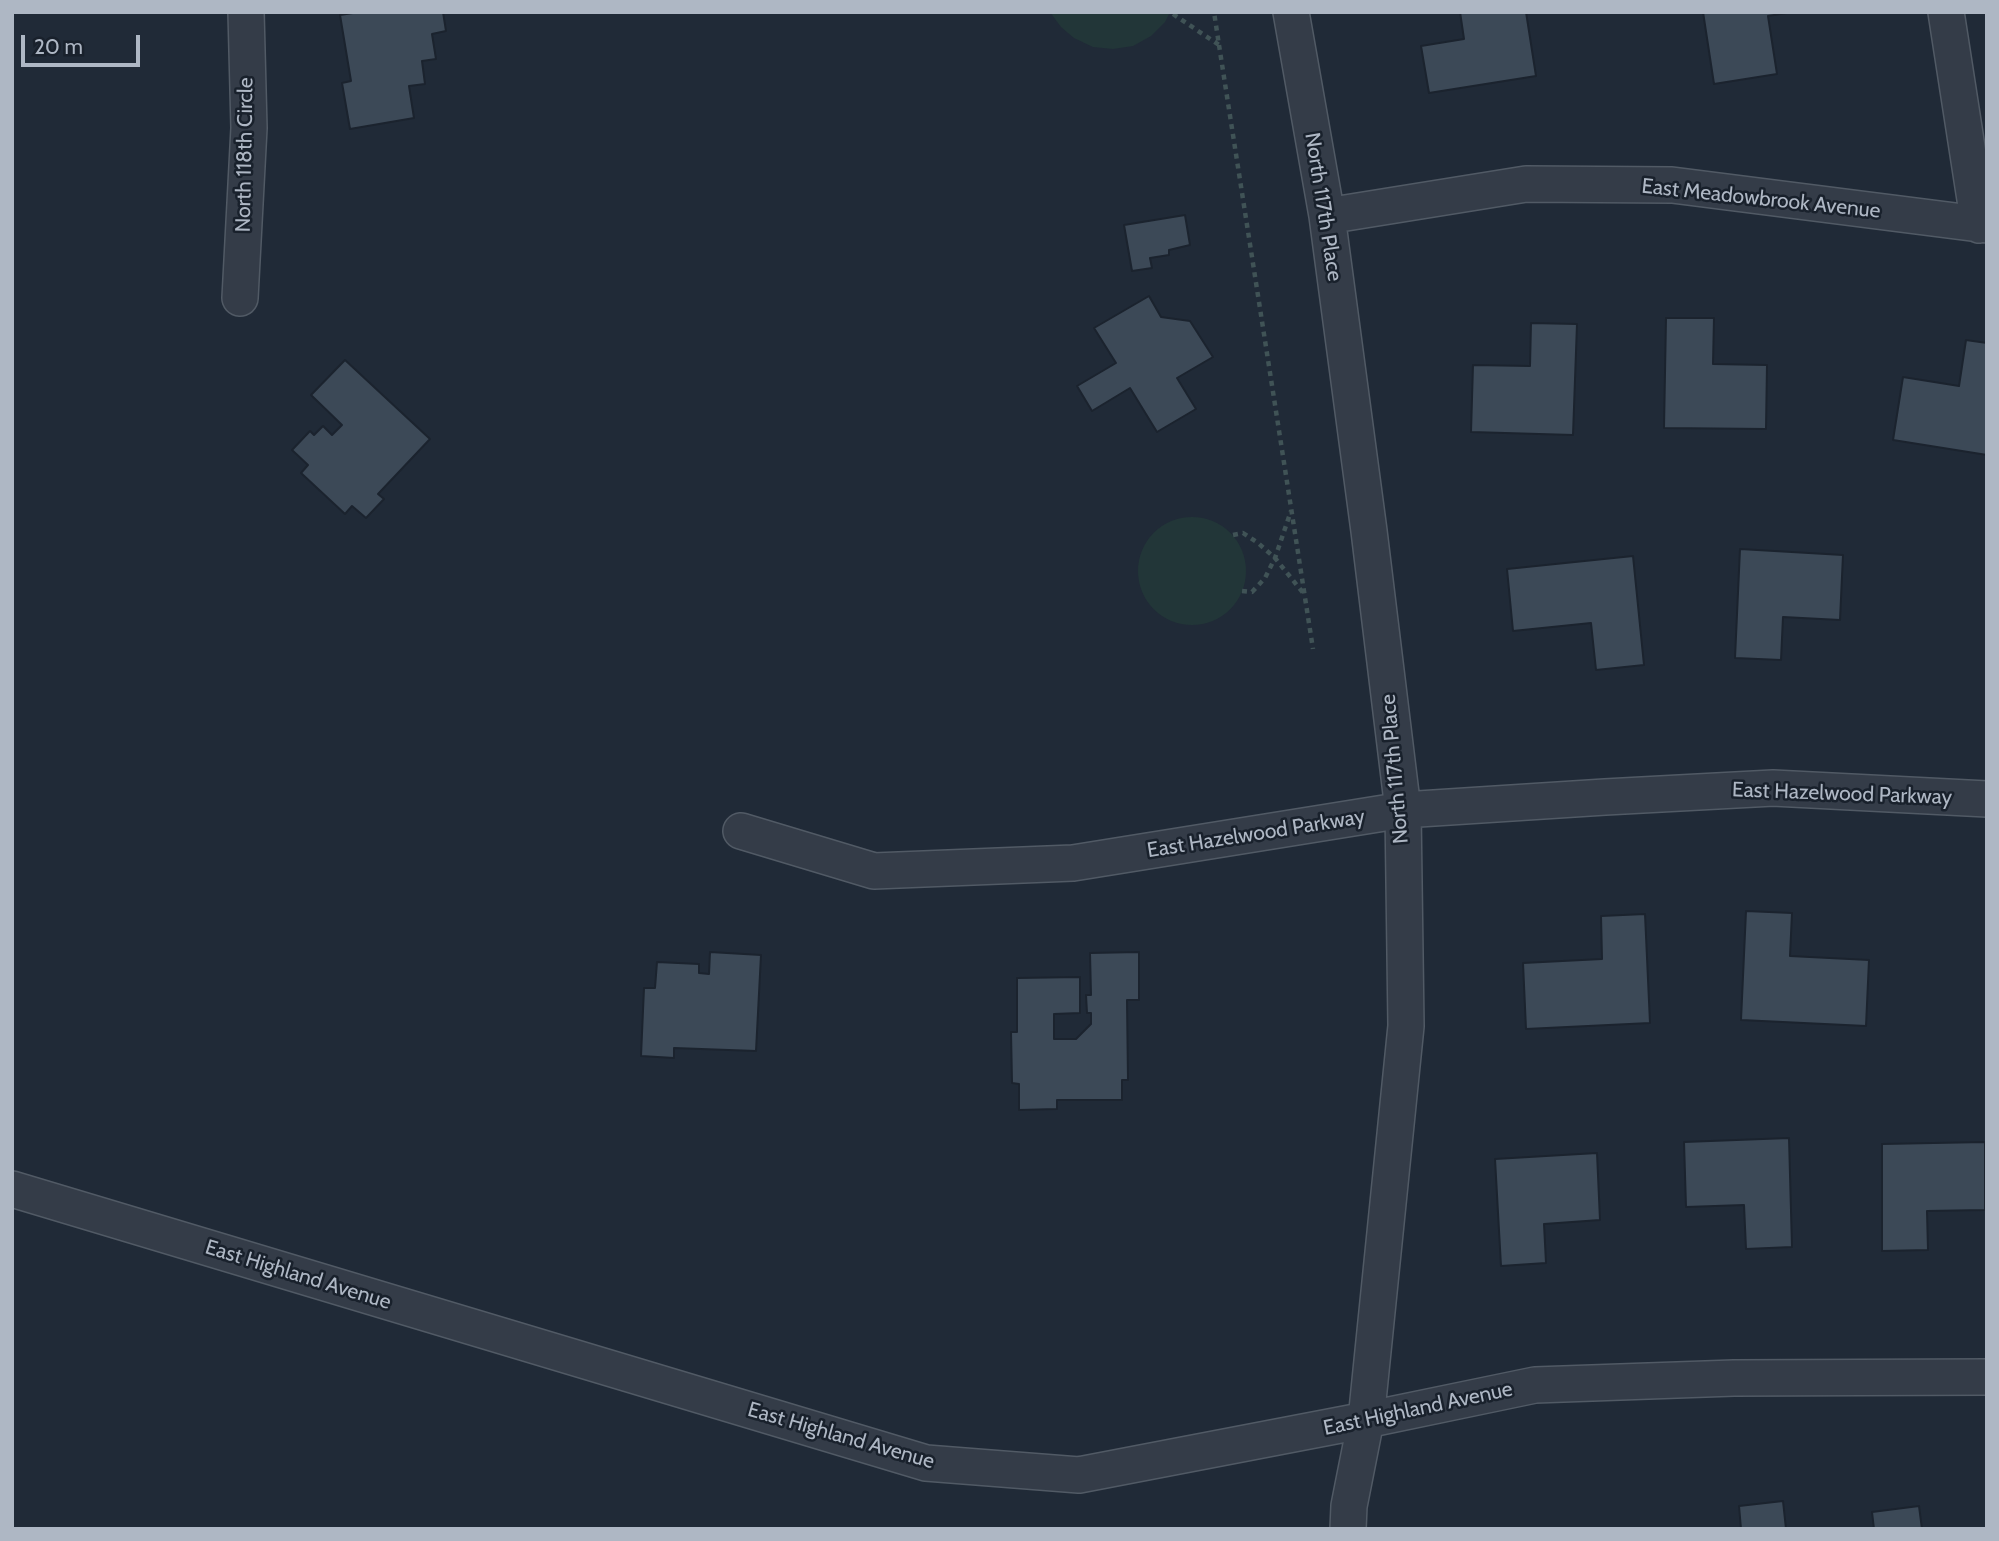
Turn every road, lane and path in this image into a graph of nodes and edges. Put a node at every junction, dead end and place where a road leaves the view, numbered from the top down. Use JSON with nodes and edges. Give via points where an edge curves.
{"nodes":[{"id":1,"x":246,"y":12,"type":"edge"},
{"id":2,"x":1214,"y":12,"type":"edge"},
{"id":3,"x":1291,"y":12,"type":"edge"},
{"id":4,"x":1946,"y":12,"type":"edge"},
{"id":5,"x":1173,"y":14,"type":"dead end"},
{"id":6,"x":1219,"y":45,"type":"junction"},
{"id":7,"x":1326,"y":216,"type":"junction"},
{"id":8,"x":1983,"y":225,"type":"edge"},
{"id":9,"x":240,"y":298,"type":"dead end"},
{"id":10,"x":1292,"y":510,"type":"junction"},
{"id":11,"x":1233,"y":535,"type":"dead end"},
{"id":12,"x":1275,"y":558,"type":"junction"},
{"id":13,"x":1242,"y":591,"type":"dead end"},
{"id":14,"x":1304,"y":594,"type":"junction"},
{"id":15,"x":1313,"y":649,"type":"dead end"},
{"id":16,"x":1987,"y":799,"type":"edge"},
{"id":17,"x":1403,"y":810,"type":"junction"},
{"id":18,"x":741,"y":831,"type":"dead end"},
{"id":19,"x":12,"y":1189,"type":"edge"},
{"id":20,"x":1987,"y":1377,"type":"edge"},
{"id":21,"x":1366,"y":1420,"type":"junction"},
{"id":22,"x":1348,"y":1529,"type":"edge"}],
"edges":[{"from":1,"to":9,"type":"street","name":"North 118th Circle","via":[[249,128]]},
{"from":2,"to":6,"type":"path"},
{"from":3,"to":7,"type":"street","name":"North 117th Place"},
{"from":4,"to":8,"type":"street"},
{"from":5,"to":6,"type":"path"},
{"from":6,"to":10,"type":"path"},
{"from":7,"to":8,"type":"street","name":"East Meadowbrook Avenue","via":[[1526,184],[1672,185]]},
{"from":7,"to":17,"type":"street","name":"North 117th Place"},
{"from":10,"to":12,"type":"path"},
{"from":10,"to":14,"type":"path"},
{"from":11,"to":12,"type":"path","via":[[1243,533]]},
{"from":12,"to":13,"type":"path","via":[[1252,592]]},
{"from":12,"to":14,"type":"path"},
{"from":14,"to":15,"type":"path"},
{"from":16,"to":17,"type":"street","name":"East Hazelwood Parkway","via":[[1773,788]]},
{"from":17,"to":18,"type":"street","name":"East Hazelwood Parkway","via":[[1073,863],[874,871]]},
{"from":17,"to":21,"type":"street","name":"North 117th Place","via":[[1406,1026]]},
{"from":19,"to":21,"type":"street","name":"East Highland Avenue","via":[[926,1463],[1079,1475]]},
{"from":20,"to":21,"type":"street","name":"East Highland Avenue","via":[[1535,1385]]},
{"from":21,"to":22,"type":"street","name":"North 117th Place"}]}
